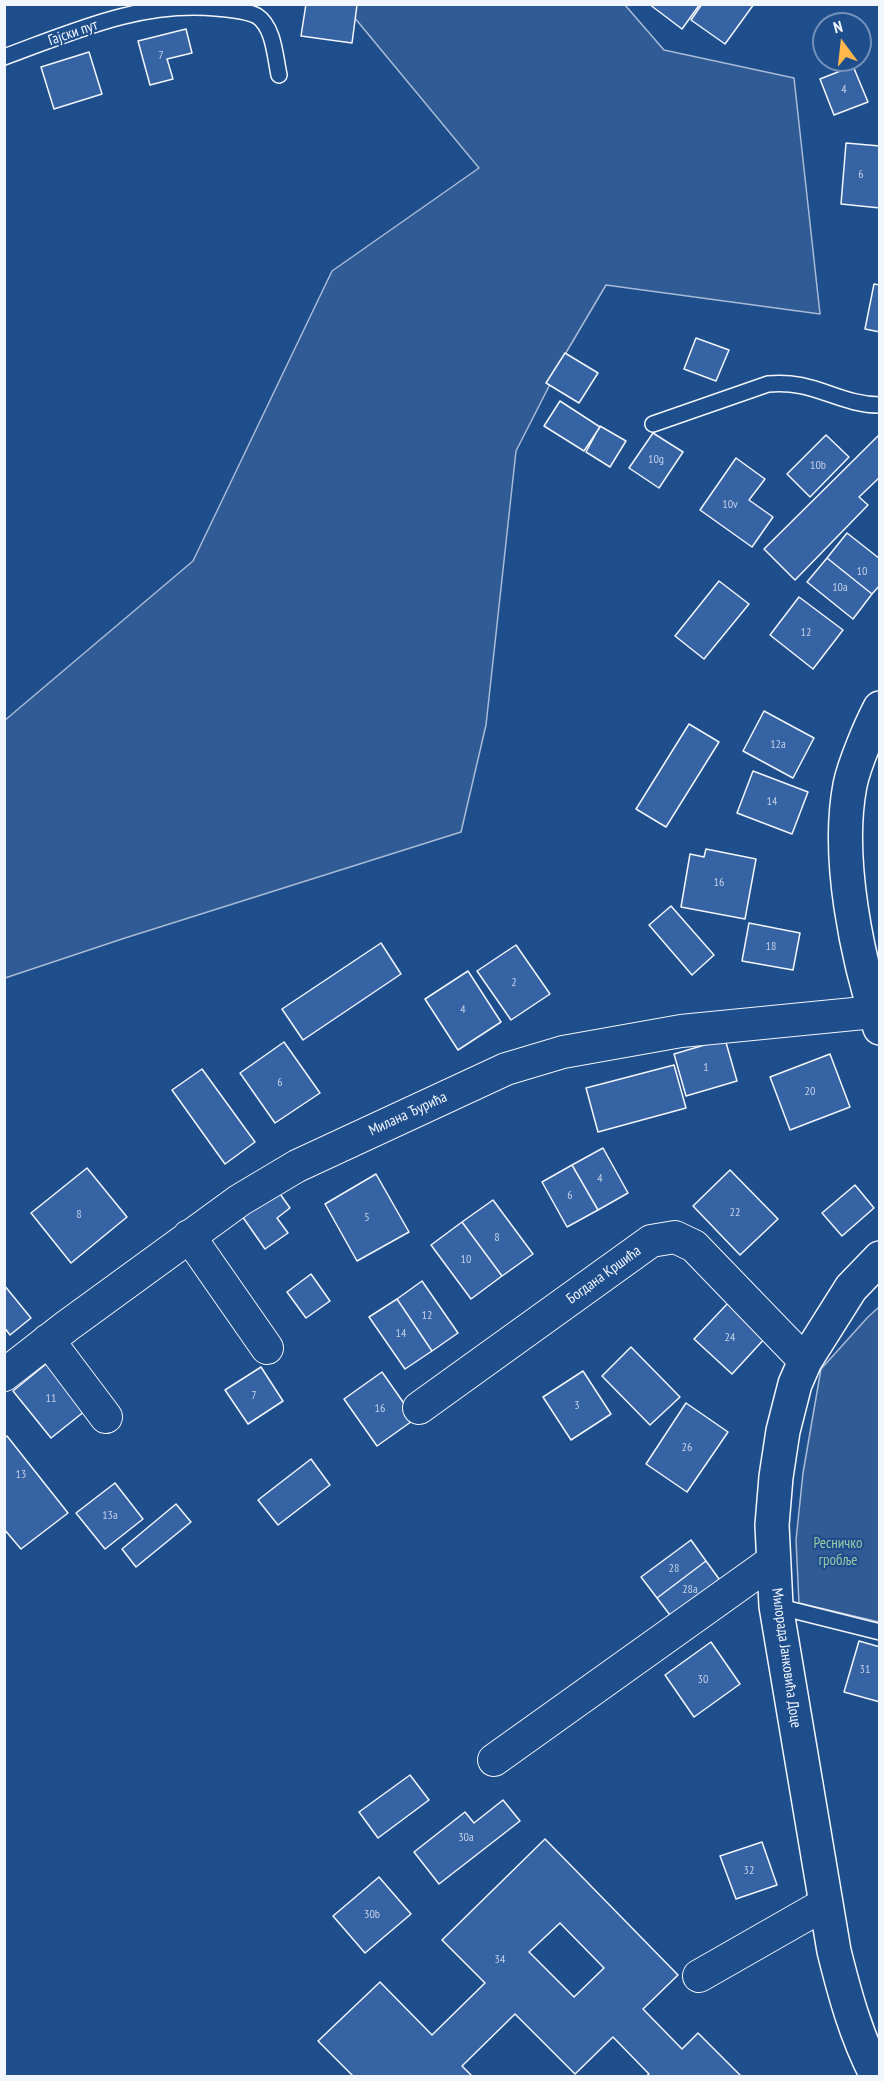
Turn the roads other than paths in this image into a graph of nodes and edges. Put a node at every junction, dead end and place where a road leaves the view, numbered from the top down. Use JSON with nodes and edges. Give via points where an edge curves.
{"nodes":[{"id":1,"x":4,"y":57,"type":"edge"},
{"id":2,"x":279,"y":75,"type":"dead end"},
{"id":3,"x":879,"y":405,"type":"edge"},
{"id":4,"x":653,"y":424,"type":"dead end"},
{"id":5,"x":879,"y":708,"type":"edge"},
{"id":6,"x":877,"y":1020,"type":"edge"},
{"id":7,"x":189,"y":1236,"type":"junction"},
{"id":8,"x":879,"y":1258,"type":"edge"},
{"id":9,"x":48,"y":1340,"type":"junction"},
{"id":10,"x":267,"y":1348,"type":"dead end"},
{"id":11,"x":805,"y":1361,"type":"junction"},
{"id":12,"x":4,"y":1375,"type":"edge"},
{"id":13,"x":419,"y":1408,"type":"dead end"},
{"id":14,"x":106,"y":1417,"type":"dead end"},
{"id":15,"x":774,"y":1560,"type":"junction"},
{"id":16,"x":776,"y":1606,"type":"junction"},
{"id":17,"x":879,"y":1632,"type":"edge"},
{"id":18,"x":494,"y":1760,"type":"dead end"},
{"id":19,"x":825,"y":1904,"type":"junction"},
{"id":20,"x":699,"y":1976,"type":"dead end"},
{"id":21,"x":877,"y":2076,"type":"edge"}],
"edges":[{"from":1,"to":2,"type":"lane","name":"Гајски пут","via":[[124,15],[190,5],[231,9],[257,17],[269,30]]},
{"from":3,"to":4,"type":"lane","via":[[860,404],[794,383],[768,384]]},
{"from":5,"to":6,"type":"street","via":[[850,783],[845,820],[849,891]]},
{"from":6,"to":7,"type":"street","name":"Милана Ђурића","via":[[681,1031],[563,1052],[506,1069],[297,1166]]},
{"from":7,"to":9,"type":"street","name":"Милана Ђурића"},
{"from":7,"to":10,"type":"street"},
{"from":8,"to":11,"type":"street","name":"Милорада Јанковића Доце","via":[[851,1288]]},
{"from":9,"to":12,"type":"street","name":"Милана Ђурића"},
{"from":9,"to":14,"type":"street"},
{"from":11,"to":13,"type":"street","name":"Богдана Кршића","via":[[694,1246],[675,1237],[651,1242]]},
{"from":11,"to":15,"type":"street","name":"Милорада Јанковића Доце","via":[[792,1394],[776,1477],[771,1525]]},
{"from":15,"to":16,"type":"street","name":"Милорада Јанковића Доце"},
{"from":15,"to":18,"type":"street"},
{"from":16,"to":17,"type":"lane"},
{"from":16,"to":19,"type":"street","name":"Милорада Јанковића Доце"},
{"from":19,"to":20,"type":"street"},
{"from":19,"to":21,"type":"street","name":"Милорада Јанковића Доце","via":[[848,2005]]}]}
